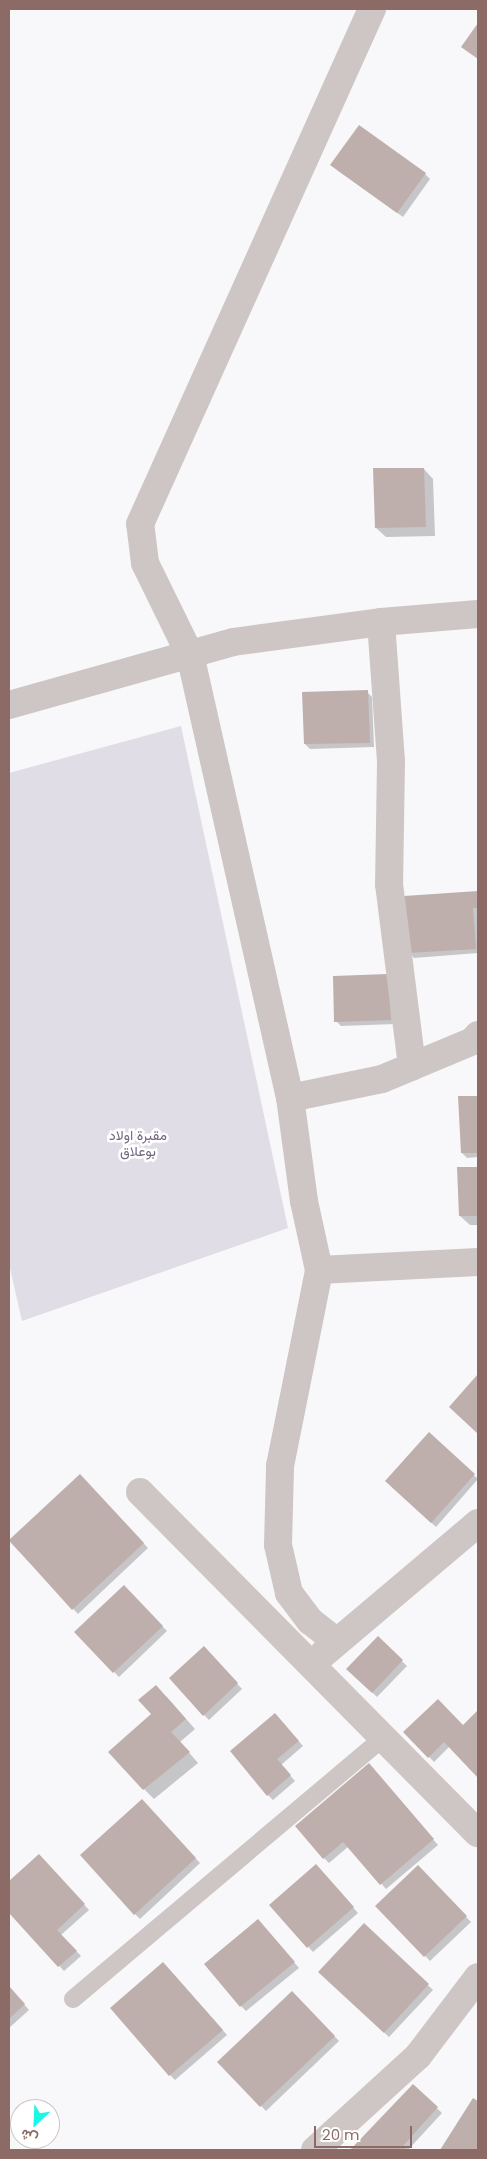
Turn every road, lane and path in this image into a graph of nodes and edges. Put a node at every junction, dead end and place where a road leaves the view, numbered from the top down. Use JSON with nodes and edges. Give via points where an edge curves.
{"nodes":[{"id":1,"x":372,"y":9,"type":"edge"},
{"id":2,"x":478,"y":614,"type":"edge"},
{"id":3,"x":382,"y":622,"type":"junction"},
{"id":4,"x":190,"y":655,"type":"junction"},
{"id":5,"x":9,"y":705,"type":"edge"},
{"id":6,"x":478,"y":1036,"type":"edge"},
{"id":7,"x":412,"y":1067,"type":"junction"},
{"id":8,"x":290,"y":1098,"type":"junction"},
{"id":9,"x":478,"y":1262,"type":"edge"},
{"id":10,"x":319,"y":1270,"type":"junction"},
{"id":11,"x":140,"y":1492,"type":"dead end"},
{"id":12,"x":478,"y":1523,"type":"edge"},
{"id":13,"x":337,"y":1642,"type":"junction"},
{"id":14,"x":313,"y":1663,"type":"junction"},
{"id":15,"x":385,"y":1736,"type":"junction"},
{"id":16,"x":478,"y":1833,"type":"edge"},
{"id":17,"x":478,"y":1977,"type":"edge"},
{"id":18,"x":73,"y":1999,"type":"dead end"},
{"id":19,"x":314,"y":2150,"type":"edge"}],
"edges":[{"from":1,"to":4,"type":"street","via":[[140,524],[145,563]]},
{"from":2,"to":3,"type":"street"},
{"from":3,"to":4,"type":"street","via":[[233,642]]},
{"from":3,"to":7,"type":"street","via":[[391,760],[389,884]]},
{"from":4,"to":5,"type":"street"},
{"from":4,"to":8,"type":"street"},
{"from":6,"to":7,"type":"street"},
{"from":7,"to":8,"type":"street","via":[[382,1079]]},
{"from":8,"to":10,"type":"street","via":[[304,1201]]},
{"from":9,"to":10,"type":"street"},
{"from":10,"to":13,"type":"street","via":[[280,1466],[278,1545],[289,1593],[310,1621]]},
{"from":11,"to":14,"type":"street"},
{"from":12,"to":13,"type":"street"},
{"from":13,"to":14,"type":"street"},
{"from":14,"to":15,"type":"street"},
{"from":15,"to":16,"type":"street"},
{"from":15,"to":18,"type":"lane"},
{"from":17,"to":19,"type":"street","via":[[418,2056]]}]}
